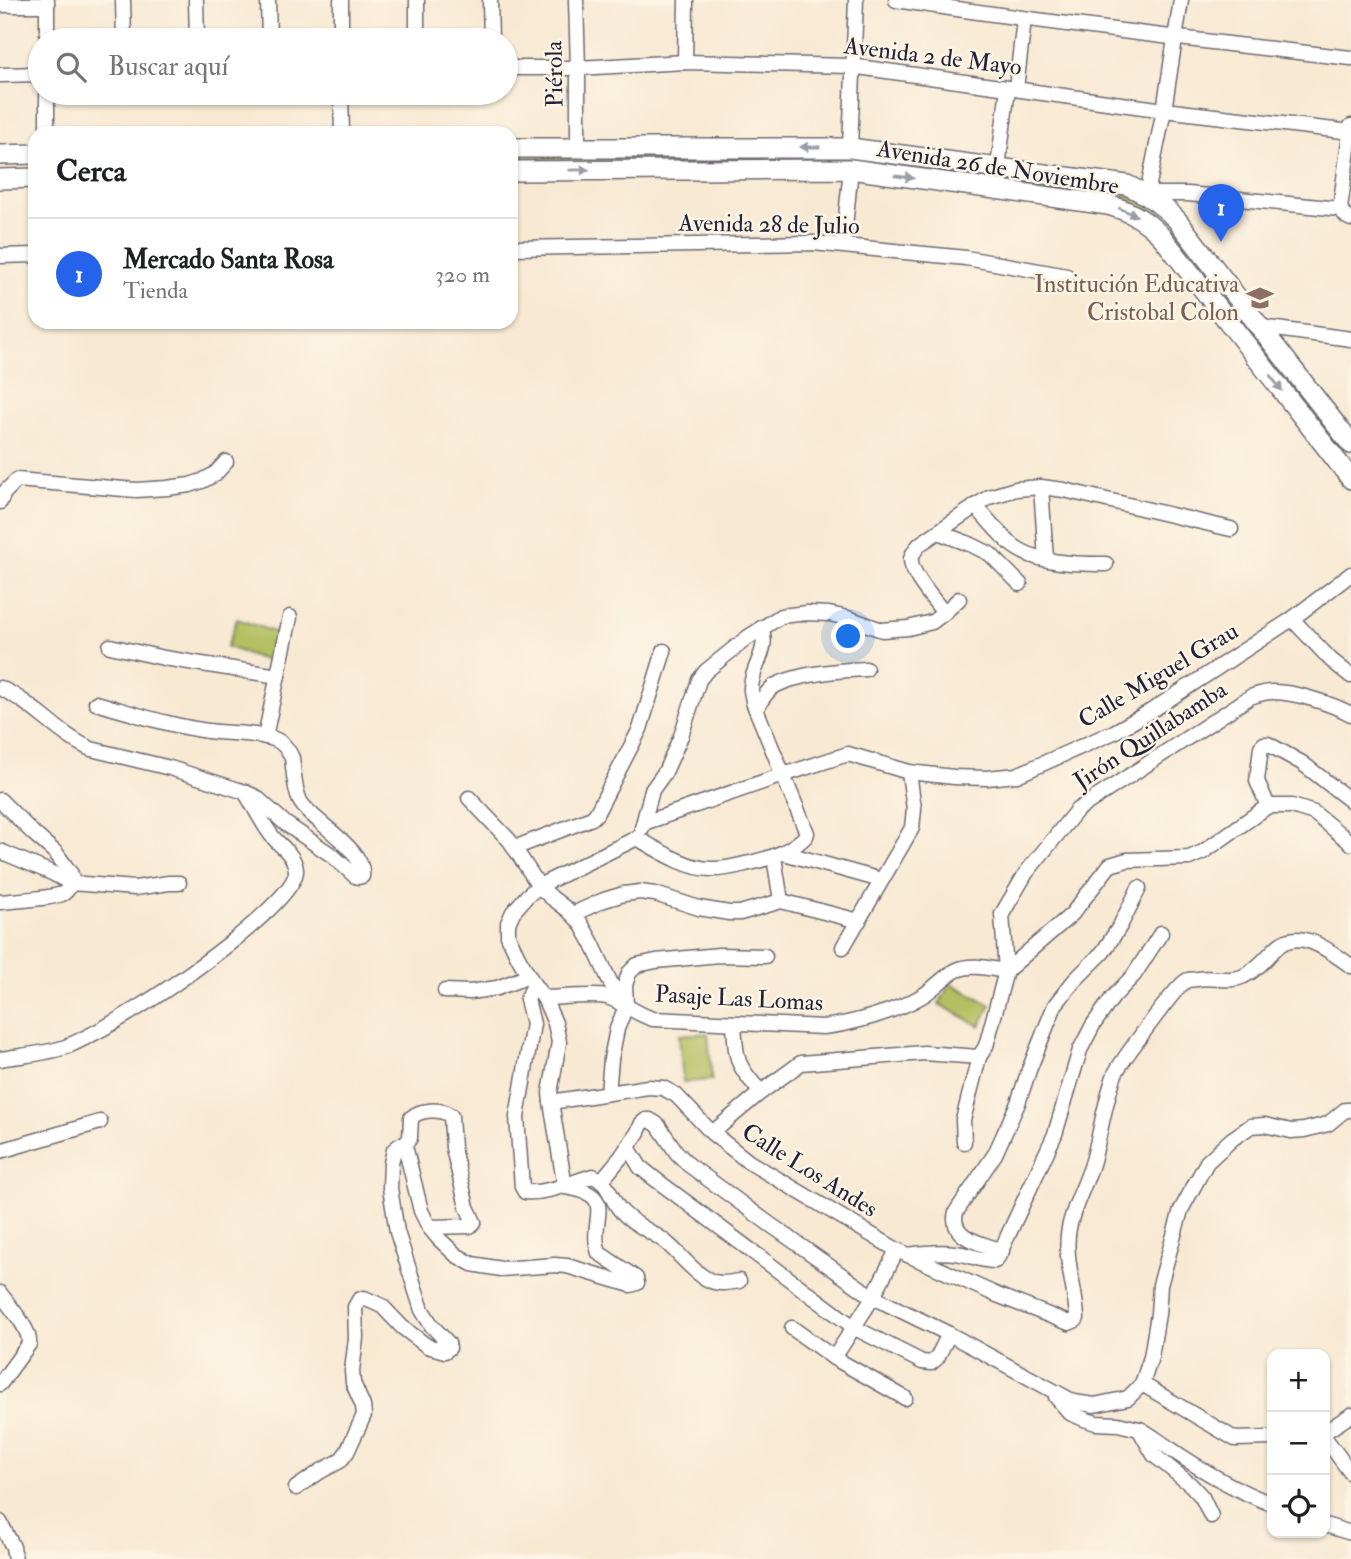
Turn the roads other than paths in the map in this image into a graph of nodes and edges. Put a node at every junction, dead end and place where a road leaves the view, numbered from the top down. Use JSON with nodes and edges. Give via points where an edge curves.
{"nodes":[{"id":1,"x":122,"y":0,"type":"edge"},
{"id":2,"x":196,"y":0,"type":"edge"},
{"id":3,"x":268,"y":0,"type":"edge"},
{"id":4,"x":341,"y":0,"type":"edge"},
{"id":5,"x":417,"y":0,"type":"edge"},
{"id":6,"x":490,"y":0,"type":"edge"},
{"id":7,"x":576,"y":0,"type":"edge"},
{"id":8,"x":686,"y":0,"type":"edge"},
{"id":9,"x":856,"y":0,"type":"edge"},
{"id":10,"x":896,"y":0,"type":"edge"},
{"id":11,"x":1181,"y":0,"type":"edge"},
{"id":12,"x":47,"y":2,"type":"edge"},
{"id":13,"x":0,"y":5,"type":"edge"},
{"id":14,"x":1024,"y":19,"type":"junction"},
{"id":15,"x":47,"y":28,"type":"edge"},
{"id":16,"x":123,"y":28,"type":"edge"},
{"id":17,"x":197,"y":28,"type":"edge"},
{"id":18,"x":269,"y":28,"type":"edge"},
{"id":19,"x":341,"y":28,"type":"edge"},
{"id":20,"x":417,"y":28,"type":"edge"},
{"id":21,"x":491,"y":28,"type":"edge"},
{"id":22,"x":1176,"y":39,"type":"junction"},
{"id":23,"x":1351,"y":58,"type":"edge"},
{"id":24,"x":685,"y":62,"type":"junction"},
{"id":25,"x":854,"y":66,"type":"junction"},
{"id":26,"x":518,"y":68,"type":"edge"},
{"id":27,"x":578,"y":68,"type":"junction"},
{"id":28,"x":28,"y":74,"type":"edge"},
{"id":29,"x":0,"y":75,"type":"edge"},
{"id":30,"x":1012,"y":88,"type":"junction"},
{"id":31,"x":47,"y":105,"type":"edge"},
{"id":32,"x":341,"y":105,"type":"edge"},
{"id":33,"x":1164,"y":110,"type":"junction"},
{"id":34,"x":47,"y":126,"type":"edge"},
{"id":35,"x":342,"y":126,"type":"edge"},
{"id":36,"x":1351,"y":130,"type":"edge"},
{"id":37,"x":518,"y":148,"type":"edge"},
{"id":38,"x":578,"y":148,"type":"junction"},
{"id":39,"x":850,"y":148,"type":"junction"},
{"id":40,"x":28,"y":154,"type":"edge"},
{"id":41,"x":0,"y":155,"type":"edge"},
{"id":42,"x":998,"y":167,"type":"junction"},
{"id":43,"x":851,"y":169,"type":"junction"},
{"id":44,"x":518,"y":171,"type":"edge"},
{"id":45,"x":28,"y":178,"type":"edge"},
{"id":46,"x":0,"y":179,"type":"edge"},
{"id":47,"x":1147,"y":194,"type":"junction"},
{"id":48,"x":1345,"y":214,"type":"edge"},
{"id":49,"x":843,"y":245,"type":"junction"},
{"id":50,"x":518,"y":248,"type":"edge"},
{"id":51,"x":28,"y":255,"type":"edge"},
{"id":52,"x":0,"y":256,"type":"edge"},
{"id":53,"x":1067,"y":276,"type":"dead end"},
{"id":54,"x":1261,"y":327,"type":"junction"},
{"id":55,"x":1351,"y":339,"type":"edge"},
{"id":56,"x":1316,"y":398,"type":"junction"},
{"id":57,"x":1298,"y":411,"type":"junction"},
{"id":58,"x":1351,"y":444,"type":"edge"},
{"id":59,"x":226,"y":461,"type":"dead end"},
{"id":60,"x":1351,"y":479,"type":"edge"},
{"id":61,"x":1041,"y":487,"type":"junction"},
{"id":62,"x":0,"y":502,"type":"edge"},
{"id":63,"x":975,"y":506,"type":"junction"},
{"id":64,"x":1231,"y":529,"type":"dead end"},
{"id":65,"x":938,"y":532,"type":"junction"},
{"id":66,"x":1046,"y":559,"type":"junction"},
{"id":67,"x":1106,"y":564,"type":"dead end"},
{"id":68,"x":1351,"y":574,"type":"edge"},
{"id":69,"x":1020,"y":583,"type":"dead end"},
{"id":70,"x":959,"y":599,"type":"dead end"},
{"id":71,"x":944,"y":613,"type":"junction"},
{"id":72,"x":290,"y":617,"type":"dead end"},
{"id":73,"x":1292,"y":620,"type":"junction"},
{"id":74,"x":761,"y":628,"type":"junction"},
{"id":75,"x":110,"y":646,"type":"dead end"},
{"id":76,"x":664,"y":651,"type":"dead end"},
{"id":77,"x":866,"y":669,"type":"dead end"},
{"id":78,"x":278,"y":676,"type":"junction"},
{"id":79,"x":1351,"y":676,"type":"edge"},
{"id":80,"x":0,"y":688,"type":"edge"},
{"id":81,"x":96,"y":703,"type":"dead end"},
{"id":82,"x":756,"y":709,"type":"junction"},
{"id":83,"x":1351,"y":714,"type":"edge"},
{"id":84,"x":265,"y":737,"type":"junction"},
{"id":85,"x":909,"y":772,"type":"junction"},
{"id":86,"x":783,"y":775,"type":"junction"},
{"id":87,"x":245,"y":792,"type":"junction"},
{"id":88,"x":469,"y":798,"type":"dead end"},
{"id":89,"x":0,"y":800,"type":"edge"},
{"id":90,"x":1351,"y":801,"type":"edge"},
{"id":91,"x":1268,"y":806,"type":"junction"},
{"id":92,"x":644,"y":823,"type":"junction"},
{"id":93,"x":637,"y":838,"type":"junction"},
{"id":94,"x":1351,"y":843,"type":"edge"},
{"id":95,"x":514,"y":848,"type":"junction"},
{"id":96,"x":0,"y":851,"type":"edge"},
{"id":97,"x":779,"y":855,"type":"junction"},
{"id":98,"x":881,"y":880,"type":"junction"},
{"id":99,"x":71,"y":883,"type":"junction"},
{"id":100,"x":179,"y":883,"type":"dead end"},
{"id":101,"x":539,"y":886,"type":"junction"},
{"id":102,"x":1139,"y":888,"type":"dead end"},
{"id":103,"x":781,"y":901,"type":"junction"},
{"id":104,"x":0,"y":902,"type":"edge"},
{"id":105,"x":573,"y":914,"type":"junction"},
{"id":106,"x":859,"y":921,"type":"junction"},
{"id":107,"x":1161,"y":933,"type":"dead end"},
{"id":108,"x":843,"y":947,"type":"dead end"},
{"id":109,"x":765,"y":956,"type":"dead end"},
{"id":110,"x":1351,"y":966,"type":"edge"},
{"id":111,"x":1006,"y":971,"type":"junction"},
{"id":112,"x":532,"y":981,"type":"junction"},
{"id":113,"x":445,"y":991,"type":"dead end"},
{"id":114,"x":544,"y":998,"type":"junction"},
{"id":115,"x":623,"y":1004,"type":"junction"},
{"id":116,"x":734,"y":1024,"type":"junction"},
{"id":117,"x":979,"y":1057,"type":"junction"},
{"id":118,"x":0,"y":1059,"type":"edge"},
{"id":119,"x":761,"y":1092,"type":"junction"},
{"id":120,"x":608,"y":1093,"type":"junction"},
{"id":121,"x":551,"y":1102,"type":"junction"},
{"id":122,"x":1351,"y":1111,"type":"edge"},
{"id":123,"x":100,"y":1122,"type":"dead end"},
{"id":124,"x":712,"y":1133,"type":"junction"},
{"id":125,"x":964,"y":1142,"type":"dead end"},
{"id":126,"x":404,"y":1146,"type":"junction"},
{"id":127,"x":628,"y":1147,"type":"junction"},
{"id":128,"x":0,"y":1151,"type":"edge"},
{"id":129,"x":602,"y":1180,"type":"junction"},
{"id":130,"x":565,"y":1186,"type":"junction"},
{"id":131,"x":429,"y":1227,"type":"junction"},
{"id":132,"x":1002,"y":1251,"type":"junction"},
{"id":133,"x":902,"y":1252,"type":"junction"},
{"id":134,"x":739,"y":1281,"type":"dead end"},
{"id":135,"x":0,"y":1293,"type":"edge"},
{"id":136,"x":873,"y":1297,"type":"junction"},
{"id":137,"x":792,"y":1328,"type":"dead end"},
{"id":138,"x":855,"y":1328,"type":"junction"},
{"id":139,"x":949,"y":1334,"type":"junction"},
{"id":140,"x":834,"y":1359,"type":"junction"},
{"id":141,"x":0,"y":1384,"type":"edge"},
{"id":142,"x":1142,"y":1384,"type":"junction"},
{"id":143,"x":1046,"y":1386,"type":"junction"},
{"id":144,"x":905,"y":1398,"type":"dead end"},
{"id":145,"x":1351,"y":1415,"type":"edge"},
{"id":146,"x":1139,"y":1429,"type":"junction"},
{"id":147,"x":1330,"y":1429,"type":"edge"},
{"id":148,"x":1267,"y":1438,"type":"edge"},
{"id":149,"x":1330,"y":1445,"type":"edge"},
{"id":150,"x":1351,"y":1473,"type":"edge"},
{"id":151,"x":296,"y":1488,"type":"dead end"},
{"id":152,"x":1267,"y":1502,"type":"edge"},
{"id":153,"x":1211,"y":1516,"type":"dead end"},
{"id":154,"x":0,"y":1522,"type":"edge"},
{"id":155,"x":1330,"y":1527,"type":"edge"},
{"id":156,"x":1351,"y":1534,"type":"edge"},
{"id":157,"x":15,"y":1559,"type":"edge"}],
"edges":[{"from":1,"to":16,"type":"street"},
{"from":2,"to":17,"type":"street"},
{"from":3,"to":18,"type":"street"},
{"from":4,"to":19,"type":"street"},
{"from":5,"to":20,"type":"street"},
{"from":6,"to":21,"type":"street"},
{"from":7,"to":27,"type":"street","name":"Piérola"},
{"from":8,"to":24,"type":"street"},
{"from":9,"to":25,"type":"street"},
{"from":10,"to":14,"type":"street"},
{"from":11,"to":22,"type":"street"},
{"from":12,"to":13,"type":"street"},
{"from":12,"to":15,"type":"street"},
{"from":14,"to":22,"type":"street"},
{"from":14,"to":30,"type":"street"},
{"from":22,"to":23,"type":"street"},
{"from":22,"to":33,"type":"street"},
{"from":24,"to":25,"type":"street","name":"Avenida 2 de Mayo"},
{"from":24,"to":27,"type":"street","name":"Avenida 2 de Mayo"},
{"from":25,"to":30,"type":"street","name":"Avenida 2 de Mayo"},
{"from":25,"to":39,"type":"street"},
{"from":26,"to":27,"type":"street","name":"Avenida 2 de Mayo"},
{"from":27,"to":38,"type":"street","name":"Piérola"},
{"from":28,"to":29,"type":"street"},
{"from":30,"to":33,"type":"street","name":"Avenida 2 de Mayo"},
{"from":30,"to":42,"type":"street"},
{"from":31,"to":34,"type":"street"},
{"from":32,"to":35,"type":"street"},
{"from":33,"to":36,"type":"street","name":"Avenida 2 de Mayo"},
{"from":33,"to":47,"type":"street"},
{"from":36,"to":48,"type":"street"},
{"from":37,"to":38,"type":"main road","name":"Avenida 26 de Noviembre"},
{"from":39,"to":38,"type":"main road","name":"Avenida 26 de Noviembre","one_way":true},
{"from":39,"to":42,"type":"main road","name":"Avenida 26 de Noviembre"},
{"from":40,"to":41,"type":"main road"},
{"from":42,"to":47,"type":"main road","name":"Avenida 26 de Noviembre","via":[[1127,185]]},
{"from":44,"to":43,"type":"main road","name":"Avenida 26 de Noviembre","one_way":true},
{"from":43,"to":49,"type":"street"},
{"from":43,"to":57,"type":"main road","name":"Avenida 26 de Noviembre","one_way":true,"via":[[1108,205],[1137,215],[1163,238]]},
{"from":45,"to":46,"type":"main road"},
{"from":47,"to":48,"type":"street","via":[[1188,194]]},
{"from":47,"to":54,"type":"main road","name":"Avenida 26 de Noviembre","via":[[1177,220]]},
{"from":49,"to":50,"type":"street","name":"Avenida 28 de Julio"},
{"from":49,"to":53,"type":"street","name":"Avenida 28 de Julio","via":[[966,258]]},
{"from":51,"to":52,"type":"street"},
{"from":54,"to":55,"type":"street"},
{"from":54,"to":56,"type":"main road","name":"Avenida 26 de Noviembre"},
{"from":56,"to":57,"type":"main road"},
{"from":56,"to":58,"type":"main road","name":"Avenida 26 de Noviembre"},
{"from":57,"to":60,"type":"main road","name":"Avenida 26 de Noviembre"},
{"from":59,"to":62,"type":"street","via":[[202,481],[167,488],[17,480]]},
{"from":61,"to":63,"type":"street","via":[[1016,489]]},
{"from":61,"to":64,"type":"street"},
{"from":61,"to":66,"type":"street"},
{"from":63,"to":65,"type":"street"},
{"from":63,"to":66,"type":"street","via":[[1011,545]]},
{"from":65,"to":69,"type":"street","via":[[990,554]]},
{"from":65,"to":71,"type":"street","via":[[920,544],[911,558],[919,579]]},
{"from":66,"to":67,"type":"street"},
{"from":68,"to":73,"type":"street","name":"Calle Miguel Grau"},
{"from":70,"to":71,"type":"street"},
{"from":71,"to":74,"type":"street","via":[[932,622],[908,628],[882,630],[848,618],[807,613],[781,616]]},
{"from":72,"to":78,"type":"street"},
{"from":73,"to":79,"type":"street"},
{"from":73,"to":85,"type":"street","name":"Calle Miguel Grau","via":[[1114,732],[1017,775],[987,778]]},
{"from":74,"to":82,"type":"street","via":[[765,642],[751,691]]},
{"from":74,"to":92,"type":"street","via":[[699,680],[681,736],[652,790]]},
{"from":75,"to":78,"type":"street"},
{"from":76,"to":95,"type":"street","via":[[640,729],[596,814]]},
{"from":77,"to":82,"type":"street","via":[[837,670],[781,683],[763,696]]},
{"from":78,"to":84,"type":"street"},
{"from":80,"to":87,"type":"street","via":[[91,750]]},
{"from":81,"to":84,"type":"street","via":[[205,731]]},
{"from":82,"to":86,"type":"street"},
{"from":83,"to":111,"type":"street","name":"Jirón Quillabamba","via":[[1294,695],[1270,692],[1250,697],[1077,810],[1027,873],[1002,914]]},
{"from":84,"to":87,"type":"street","via":[[283,744],[289,752],[300,802],[350,850],[362,876],[355,876]]},
{"from":85,"to":86,"type":"street","name":"Calle Miguel Grau","via":[[848,754]]},
{"from":85,"to":98,"type":"street","via":[[912,828]]},
{"from":86,"to":92,"type":"street"},
{"from":86,"to":97,"type":"street","via":[[807,833]]},
{"from":87,"to":118,"type":"street","via":[[296,868],[295,878],[278,902],[148,1002],[106,1026],[64,1048]]},
{"from":88,"to":95,"type":"street"},
{"from":89,"to":99,"type":"street","via":[[56,853],[71,874]]},
{"from":90,"to":91,"type":"street","via":[[1302,763],[1264,744],[1257,781]]},
{"from":91,"to":94,"type":"street","via":[[1292,806],[1314,813]]},
{"from":91,"to":111,"type":"street","via":[[1189,858],[1126,860],[1110,865],[1072,914]]},
{"from":92,"to":93,"type":"street"},
{"from":93,"to":97,"type":"street","via":[[681,862],[708,870]]},
{"from":93,"to":101,"type":"street"},
{"from":95,"to":101,"type":"street"},
{"from":96,"to":99,"type":"street"},
{"from":97,"to":98,"type":"street"},
{"from":97,"to":103,"type":"street"},
{"from":98,"to":106,"type":"street"},
{"from":99,"to":100,"type":"street","via":[[135,888]]},
{"from":99,"to":104,"type":"street","via":[[54,896]]},
{"from":101,"to":105,"type":"street"},
{"from":101,"to":112,"type":"street","via":[[508,923],[508,936]]},
{"from":102,"to":132,"type":"street","via":[[1103,953],[1055,1005],[995,1154],[956,1212],[957,1231]]},
{"from":103,"to":105,"type":"street","via":[[729,913],[640,892],[604,900]]},
{"from":103,"to":106,"type":"street"},
{"from":105,"to":115,"type":"street"},
{"from":106,"to":108,"type":"street"},
{"from":107,"to":132,"type":"street","via":[[1093,1025],[1080,1050],[1055,1134]]},
{"from":109,"to":115,"type":"street","via":[[719,954],[637,965],[629,973]]},
{"from":110,"to":133,"type":"street","name":"Calle Los Andes","via":[[1315,944],[1291,939],[1243,977],[1186,981],[1158,1013],[1116,1072],[1094,1158],[1069,1229],[1076,1320],[1069,1323],[1009,1300]]},
{"from":111,"to":116,"type":"street","name":"Pasaje Las Lomas","via":[[956,970],[909,1003],[844,1024]]},
{"from":111,"to":117,"type":"street","name":"Jirón Quillabamba"},
{"from":112,"to":113,"type":"street","via":[[470,992]]},
{"from":112,"to":114,"type":"street"},
{"from":112,"to":130,"type":"street","via":[[527,999],[533,1024],[517,1117],[522,1187],[534,1193]]},
{"from":114,"to":115,"type":"street","name":"Pasaje Las Lomas","via":[[604,996]]},
{"from":114,"to":121,"type":"street","via":[[559,1042]]},
{"from":115,"to":116,"type":"street","name":"Pasaje Las Lomas","via":[[653,1019]]},
{"from":115,"to":120,"type":"street"},
{"from":116,"to":119,"type":"street","via":[[739,1063]]},
{"from":117,"to":119,"type":"street","via":[[924,1052],[801,1063]]},
{"from":117,"to":125,"type":"street","name":"Jirón Quillabamba","via":[[963,1120]]},
{"from":119,"to":124,"type":"street"},
{"from":120,"to":121,"type":"street","name":"Calle Los Andes"},
{"from":120,"to":124,"type":"street","name":"Calle Los Andes","via":[[663,1088],[676,1094]]},
{"from":121,"to":130,"type":"street"},
{"from":122,"to":142,"type":"street","via":[[1304,1130],[1251,1126],[1207,1162],[1181,1210],[1160,1285]]},
{"from":123,"to":128,"type":"street"},
{"from":124,"to":133,"type":"street","name":"Calle Los Andes","via":[[749,1162]]},
{"from":126,"to":131,"type":"street"},
{"from":126,"to":131,"type":"street","via":[[416,1113],[443,1111],[451,1116],[453,1148],[474,1222],[470,1226]]},
{"from":126,"to":151,"type":"street","via":[[394,1150],[391,1163],[397,1232],[422,1310],[449,1348],[427,1346],[382,1306],[359,1300],[352,1371],[364,1415],[340,1461]]},
{"from":127,"to":129,"type":"street"},
{"from":127,"to":136,"type":"street","via":[[642,1124],[650,1120],[689,1165]]},
{"from":127,"to":138,"type":"street","via":[[647,1173]]},
{"from":129,"to":130,"type":"street","via":[[593,1176]]},
{"from":129,"to":134,"type":"street","via":[[623,1213],[709,1280]]},
{"from":130,"to":131,"type":"street","via":[[592,1194],[599,1206],[599,1253],[638,1283],[631,1285],[567,1266],[501,1269],[472,1264],[456,1255]]},
{"from":132,"to":133,"type":"street","via":[[995,1261],[955,1252]]},
{"from":133,"to":136,"type":"street"},
{"from":135,"to":141,"type":"street","via":[[30,1338]]},
{"from":136,"to":138,"type":"street"},
{"from":136,"to":139,"type":"street"},
{"from":137,"to":140,"type":"street"},
{"from":138,"to":139,"type":"street","via":[[931,1363]]},
{"from":138,"to":140,"type":"street"},
{"from":139,"to":143,"type":"street"},
{"from":140,"to":144,"type":"street"},
{"from":142,"to":143,"type":"street","via":[[1128,1398],[1094,1405],[1074,1402]]},
{"from":142,"to":148,"type":"street","via":[[1235,1439]]},
{"from":143,"to":146,"type":"street","via":[[1070,1412],[1084,1419]]},
{"from":145,"to":147,"type":"street"},
{"from":146,"to":152,"type":"street"},
{"from":146,"to":153,"type":"street","via":[[1154,1455],[1202,1497]]},
{"from":149,"to":150,"type":"street"},
{"from":154,"to":157,"type":"street"},
{"from":155,"to":156,"type":"street"}]}
